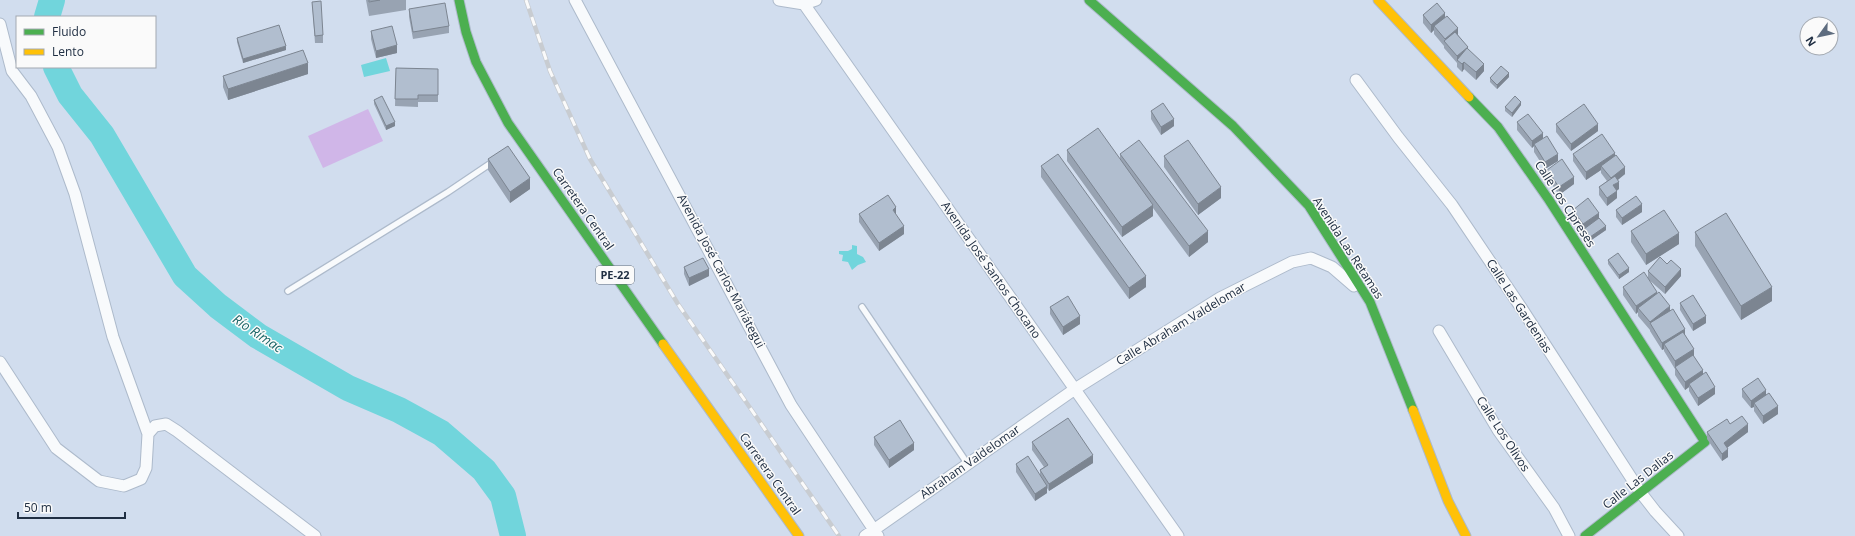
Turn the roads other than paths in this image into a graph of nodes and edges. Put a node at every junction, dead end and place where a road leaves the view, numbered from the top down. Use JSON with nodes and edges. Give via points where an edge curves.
{"nodes":[{"id":1,"x":459,"y":0,"type":"edge"},
{"id":2,"x":576,"y":0,"type":"edge"},
{"id":3,"x":779,"y":0,"type":"edge"},
{"id":4,"x":816,"y":0,"type":"edge"},
{"id":5,"x":1089,"y":0,"type":"edge"},
{"id":6,"x":1378,"y":0,"type":"edge"},
{"id":7,"x":804,"y":4,"type":"junction"},
{"id":8,"x":0,"y":24,"type":"edge"},
{"id":9,"x":1356,"y":80,"type":"dead end"},
{"id":10,"x":496,"y":159,"type":"edge"},
{"id":11,"x":288,"y":291,"type":"dead end"},
{"id":12,"x":1370,"y":302,"type":"junction"},
{"id":13,"x":862,"y":307,"type":"dead end"},
{"id":14,"x":1439,"y":331,"type":"dead end"},
{"id":15,"x":0,"y":362,"type":"edge"},
{"id":16,"x":1075,"y":389,"type":"junction"},
{"id":17,"x":148,"y":434,"type":"junction"},
{"id":18,"x":1705,"y":442,"type":"joint"},
{"id":19,"x":967,"y":463,"type":"junction"},
{"id":20,"x":1641,"y":493,"type":"junction"},
{"id":21,"x":872,"y":534,"type":"edge"},
{"id":22,"x":315,"y":536,"type":"edge"},
{"id":23,"x":799,"y":536,"type":"edge"},
{"id":24,"x":1178,"y":536,"type":"edge"},
{"id":25,"x":1466,"y":536,"type":"edge"},
{"id":26,"x":1570,"y":536,"type":"edge"},
{"id":27,"x":1585,"y":536,"type":"edge"},
{"id":28,"x":1678,"y":536,"type":"edge"}],
"edges":[{"from":1,"to":23,"type":"main road","name":"Carretera Central","number":"PE-22","via":[[467,36],[480,71],[518,144]]},
{"from":2,"to":21,"type":"street","name":"Avenida José Carlos Mariátegui","via":[[791,405]]},
{"from":3,"to":7,"type":"street"},
{"from":4,"to":7,"type":"street"},
{"from":5,"to":12,"type":"main road","name":"Avenida Las Retamas","via":[[1232,126],[1309,206]]},
{"from":6,"to":18,"type":"main road","name":"Calle Los Cipreses","via":[[1498,127],[1549,200]]},
{"from":7,"to":16,"type":"street","name":"Avenida José Santos Chocano"},
{"from":8,"to":17,"type":"street","via":[[12,71],[31,96],[58,147],[74,194],[113,337]]},
{"from":9,"to":20,"type":"street","name":"Calle Las Gardenias","via":[[1452,205]]},
{"from":10,"to":11,"type":"lane","via":[[448,192]]},
{"from":12,"to":16,"type":"street","name":"Calle Abraham Valdelomar","via":[[1332,267],[1311,258],[1292,262],[1220,298]]},
{"from":12,"to":25,"type":"main road","name":"Avenida Las Retamas","via":[[1448,501]]},
{"from":13,"to":19,"type":"lane"},
{"from":14,"to":26,"type":"street","name":"Calle Los Olivos","via":[[1498,430],[1554,508]]},
{"from":15,"to":17,"type":"street","via":[[56,448],[99,481],[124,486],[141,479],[146,468]]},
{"from":16,"to":19,"type":"street","name":"Abraham Valdelomar"},
{"from":16,"to":24,"type":"street","name":"Avenida José Santos Chocano"},
{"from":17,"to":22,"type":"street","via":[[155,426],[166,424]]},
{"from":18,"to":20,"type":"main road","name":"Calle Las Dalias"},
{"from":19,"to":21,"type":"street","name":"Abraham Valdelomar"},
{"from":20,"to":27,"type":"main road","name":"Calle Las Dalias"},
{"from":20,"to":28,"type":"street","name":"Calle Las Gardenias"}]}
